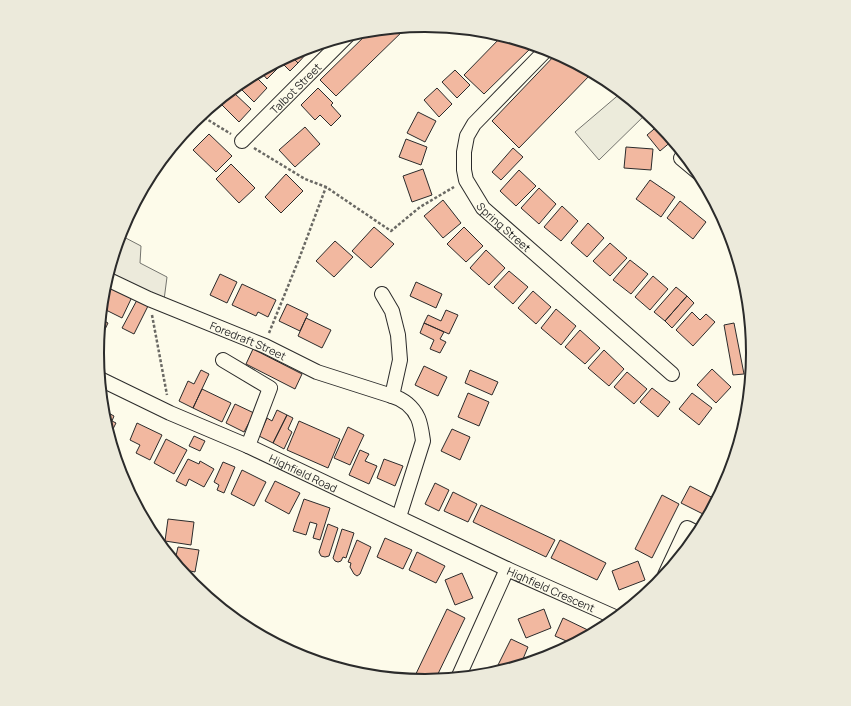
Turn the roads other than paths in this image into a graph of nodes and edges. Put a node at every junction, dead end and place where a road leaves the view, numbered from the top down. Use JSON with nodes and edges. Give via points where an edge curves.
{"nodes":[{"id":1,"x":339,"y":44,"type":"edge"},
{"id":2,"x":542,"y":54,"type":"edge"},
{"id":3,"x":242,"y":141,"type":"road end"},
{"id":4,"x":113,"y":282,"type":"edge"},
{"id":5,"x":382,"y":294,"type":"dead end"},
{"id":6,"x":223,"y":360,"type":"dead end"},
{"id":7,"x":672,"y":374,"type":"dead end"},
{"id":8,"x":106,"y":382,"type":"edge"},
{"id":9,"x":392,"y":396,"type":"junction"},
{"id":10,"x":248,"y":446,"type":"junction"},
{"id":11,"x":399,"y":517,"type":"junction"},
{"id":12,"x":692,"y":531,"type":"edge"},
{"id":13,"x":675,"y":555,"type":"edge"},
{"id":14,"x":507,"y":569,"type":"junction"},
{"id":15,"x":611,"y":615,"type":"edge"},
{"id":16,"x":461,"y":672,"type":"edge"}],
"edges":[{"from":1,"to":3,"type":"street","name":"Talbot Street"},
{"from":2,"to":7,"type":"street","name":"Spring Street","via":[[474,124],[467,136],[464,152],[466,180],[483,208]]},
{"from":4,"to":9,"type":"street","name":"Foredraft Street","via":[[265,346],[317,372]]},
{"from":5,"to":9,"type":"street","via":[[392,311],[398,335],[400,360]]},
{"from":6,"to":10,"type":"street","via":[[270,388]]},
{"from":8,"to":10,"type":"street","name":"Highfield Road","via":[[170,413]]},
{"from":9,"to":11,"type":"street","name":"Foredraft Street","via":[[406,403],[418,418],[423,441]]},
{"from":10,"to":11,"type":"street","name":"Highfield Road"},
{"from":11,"to":14,"type":"street","name":"Highfield Road"},
{"from":12,"to":13,"type":"street","via":[[687,528]]},
{"from":14,"to":15,"type":"street","name":"Highfield Crescent"},
{"from":14,"to":16,"type":"street","name":"Highfield Crescent"}]}
